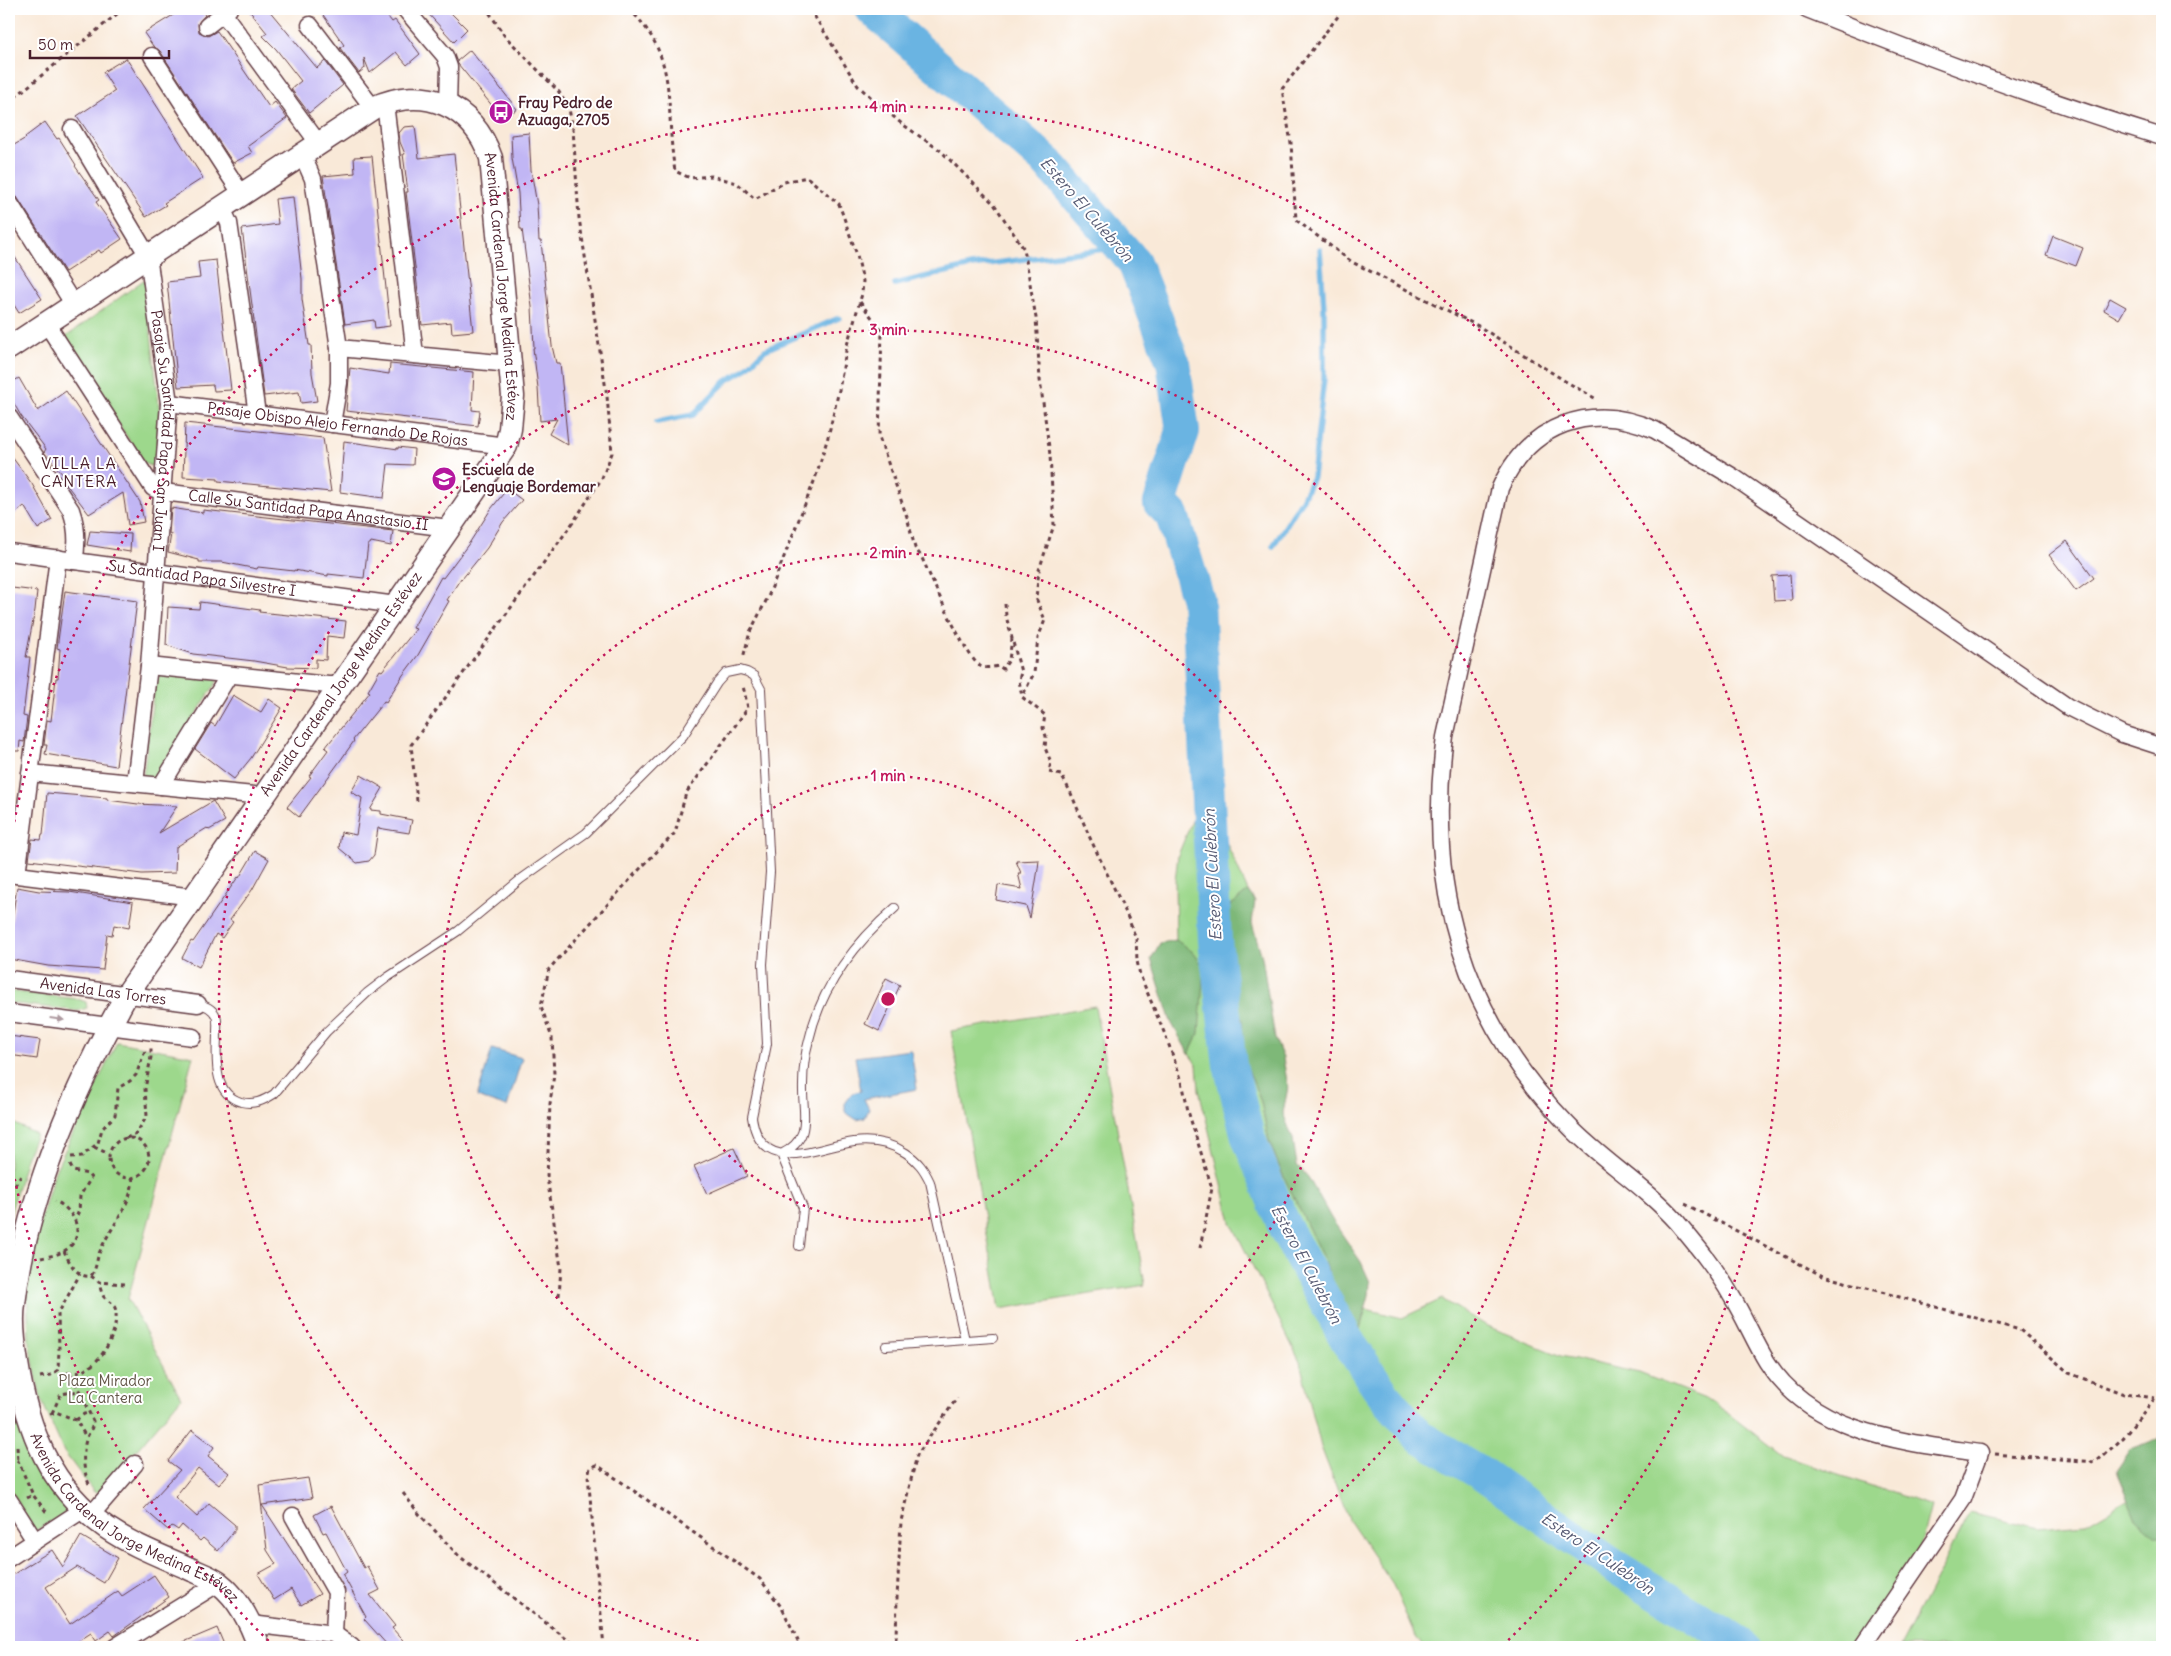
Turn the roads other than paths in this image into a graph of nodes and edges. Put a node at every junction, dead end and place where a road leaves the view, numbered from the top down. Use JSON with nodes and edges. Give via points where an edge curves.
{"nodes":[{"id":1,"x":405,"y":9,"type":"edge"},
{"id":2,"x":1807,"y":9,"type":"edge"},
{"id":3,"x":226,"y":11,"type":"edge"},
{"id":4,"x":310,"y":25,"type":"dead end"},
{"id":5,"x":207,"y":26,"type":"dead end"},
{"id":6,"x":152,"y":56,"type":"dead end"},
{"id":7,"x":379,"y":105,"type":"junction"},
{"id":8,"x":448,"y":106,"type":"junction"},
{"id":9,"x":72,"y":129,"type":"dead end"},
{"id":10,"x":2162,"y":137,"type":"edge"},
{"id":11,"x":311,"y":149,"type":"junction"},
{"id":12,"x":242,"y":194,"type":"junction"},
{"id":13,"x":9,"y":202,"type":"edge"},
{"id":14,"x":222,"y":208,"type":"junction"},
{"id":15,"x":148,"y":256,"type":"junction"},
{"id":16,"x":74,"y":305,"type":"junction"},
{"id":17,"x":46,"y":323,"type":"junction"},
{"id":18,"x":9,"y":348,"type":"edge"},
{"id":19,"x":339,"y":348,"type":"junction"},
{"id":20,"x":415,"y":355,"type":"junction"},
{"id":21,"x":510,"y":364,"type":"junction"},
{"id":22,"x":168,"y":403,"type":"junction"},
{"id":23,"x":257,"y":414,"type":"junction"},
{"id":24,"x":9,"y":417,"type":"edge"},
{"id":25,"x":332,"y":424,"type":"junction"},
{"id":26,"x":506,"y":446,"type":"junction"},
{"id":27,"x":163,"y":492,"type":"junction"},
{"id":28,"x":449,"y":528,"type":"junction"},
{"id":29,"x":9,"y":552,"type":"edge"},
{"id":30,"x":66,"y":560,"type":"junction"},
{"id":31,"x":157,"y":572,"type":"junction"},
{"id":32,"x":396,"y":605,"type":"junction"},
{"id":33,"x":149,"y":666,"type":"junction"},
{"id":34,"x":229,"y":675,"type":"junction"},
{"id":35,"x":341,"y":685,"type":"junction"},
{"id":36,"x":2162,"y":747,"type":"edge"},
{"id":37,"x":30,"y":773,"type":"junction"},
{"id":38,"x":135,"y":783,"type":"junction"},
{"id":39,"x":161,"y":786,"type":"junction"},
{"id":40,"x":263,"y":796,"type":"junction"},
{"id":41,"x":13,"y":874,"type":"edge"},
{"id":42,"x":194,"y":897,"type":"junction"},
{"id":43,"x":895,"y":908,"type":"dead end"},
{"id":44,"x":9,"y":979,"type":"edge"},
{"id":45,"x":126,"y":994,"type":"junction"},
{"id":46,"x":198,"y":1004,"type":"joint"},
{"id":47,"x":9,"y":1013,"type":"edge"},
{"id":48,"x":109,"y":1026,"type":"junction"},
{"id":49,"x":193,"y":1037,"type":"dead end"},
{"id":50,"x":781,"y":1154,"type":"junction"},
{"id":51,"x":800,"y":1246,"type":"dead end"},
{"id":52,"x":11,"y":1306,"type":"edge"},
{"id":53,"x":993,"y":1338,"type":"dead end"},
{"id":54,"x":965,"y":1340,"type":"junction"},
{"id":55,"x":886,"y":1346,"type":"dead end"},
{"id":56,"x":134,"y":1464,"type":"dead end"},
{"id":57,"x":10,"y":1503,"type":"edge"},
{"id":58,"x":92,"y":1509,"type":"junction"},
{"id":59,"x":293,"y":1516,"type":"dead end"},
{"id":60,"x":35,"y":1541,"type":"junction"},
{"id":61,"x":9,"y":1558,"type":"edge"},
{"id":62,"x":219,"y":1583,"type":"junction"},
{"id":63,"x":251,"y":1624,"type":"junction"},
{"id":64,"x":334,"y":1634,"type":"junction"},
{"id":65,"x":115,"y":1647,"type":"edge"},
{"id":66,"x":259,"y":1647,"type":"edge"},
{"id":67,"x":352,"y":1647,"type":"edge"},
{"id":68,"x":1862,"y":1647,"type":"edge"}],
"edges":[{"from":1,"to":8,"type":"street","via":[[445,56],[449,67]]},
{"from":2,"to":10,"type":"street","via":[[1945,64]]},
{"from":3,"to":5,"type":"street"},
{"from":3,"to":11,"type":"street"},
{"from":4,"to":7,"type":"street"},
{"from":6,"to":12,"type":"street"},
{"from":7,"to":8,"type":"street","name":"Avenida Cardenal Jorge Medina Estévez","via":[[410,98]]},
{"from":7,"to":11,"type":"street","name":"Avenida Cardenal Jorge Medina Estévez"},
{"from":7,"to":20,"type":"street"},
{"from":8,"to":21,"type":"street","name":"Avenida Cardenal Jorge Medina Estévez","via":[[480,133],[491,158]]},
{"from":9,"to":15,"type":"street","name":"Pasaje Su Santidad Papa San Juan I"},
{"from":11,"to":12,"type":"street","name":"Avenida Cardenal Jorge Medina Estévez"},
{"from":11,"to":19,"type":"street","via":[[312,179]]},
{"from":12,"to":14,"type":"street","name":"Avenida Cardenal Jorge Medina Estévez"},
{"from":13,"to":16,"type":"street"},
{"from":14,"to":15,"type":"street","name":"Avenida Cardenal Jorge Medina Estévez"},
{"from":14,"to":23,"type":"street","via":[[229,224]]},
{"from":15,"to":16,"type":"street","name":"Avenida Cardenal Jorge Medina Estévez"},
{"from":15,"to":22,"type":"street","name":"Pasaje Su Santidad Papa San Juan I"},
{"from":16,"to":17,"type":"street","name":"Avenida Cardenal Jorge Medina Estévez"},
{"from":17,"to":18,"type":"street","name":"Avenida Cardenal Jorge Medina Estévez"},
{"from":17,"to":27,"type":"street","via":[[153,488]]},
{"from":19,"to":20,"type":"street"},
{"from":19,"to":25,"type":"street"},
{"from":20,"to":21,"type":"street"},
{"from":21,"to":26,"type":"street","name":"Avenida Cardenal Jorge Medina Estévez","via":[[512,411]]},
{"from":22,"to":23,"type":"street","name":"Pasaje Obispo Alejo Fernando De Rojas"},
{"from":22,"to":27,"type":"street","name":"Pasaje Su Santidad Papa San Juan I"},
{"from":23,"to":25,"type":"street","name":"Pasaje Obispo Alejo Fernando De Rojas"},
{"from":24,"to":30,"type":"street","via":[[71,510],[77,540]]},
{"from":25,"to":26,"type":"street","name":"Pasaje Obispo Alejo Fernando De Rojas"},
{"from":26,"to":28,"type":"street","name":"Avenida Cardenal Jorge Medina Estévez"},
{"from":27,"to":28,"type":"street","name":"Calle Su Santidad Papa Anastasio II"},
{"from":27,"to":31,"type":"street","name":"Pasaje Su Santidad Papa San Juan I"},
{"from":28,"to":32,"type":"street","name":"Avenida Cardenal Jorge Medina Estévez"},
{"from":29,"to":30,"type":"street","name":"Su Santidad Papa Silvestre I"},
{"from":30,"to":31,"type":"street","name":"Su Santidad Papa Silvestre I"},
{"from":30,"to":37,"type":"street"},
{"from":31,"to":32,"type":"street","name":"Su Santidad Papa Silvestre I"},
{"from":31,"to":33,"type":"street","name":"Pasaje Su Santidad Papa San Juan I"},
{"from":32,"to":35,"type":"street","name":"Avenida Cardenal Jorge Medina Estévez"},
{"from":33,"to":34,"type":"street"},
{"from":33,"to":38,"type":"street","name":"Pasaje Su Santidad Papa San Juan I"},
{"from":34,"to":35,"type":"street"},
{"from":34,"to":39,"type":"street"},
{"from":35,"to":40,"type":"street","name":"Avenida Cardenal Jorge Medina Estévez"},
{"from":36,"to":68,"type":"street","via":[[2122,734],[2068,707],[1735,478],[1641,423],[1594,417],[1562,425],[1524,450],[1500,488],[1445,737],[1438,808],[1439,843],[1450,914],[1465,964],[1486,1013],[1504,1044],[1545,1101],[1589,1144],[1649,1194],[1694,1242],[1732,1295],[1768,1364],[1793,1392],[1824,1414],[1855,1428],[1906,1442],[1980,1453],[1963,1499]]},
{"from":37,"to":38,"type":"street"},
{"from":37,"to":41,"type":"street"},
{"from":38,"to":39,"type":"street"},
{"from":39,"to":40,"type":"street"},
{"from":40,"to":42,"type":"street","name":"Avenida Cardenal Jorge Medina Estévez"},
{"from":41,"to":42,"type":"street"},
{"from":42,"to":45,"type":"street","name":"Avenida Cardenal Jorge Medina Estévez"},
{"from":43,"to":50,"type":"lane","via":[[857,945],[828,990],[814,1022],[804,1061],[804,1129],[796,1144]]},
{"from":44,"to":45,"type":"street","name":"Avenida Las Torres"},
{"from":45,"to":46,"type":"street","name":"Avenida Las Torres"},
{"from":45,"to":48,"type":"street","name":"Avenida Cardenal Jorge Medina Estévez"},
{"from":46,"to":50,"type":"lane","via":[[209,1008],[217,1017],[217,1074],[224,1091],[230,1097],[248,1103],[266,1100],[327,1031],[367,993],[458,931],[521,879],[586,833],[684,736],[721,678],[726,673],[740,670],[754,676],[762,689],[770,872],[763,964],[766,1044],[752,1117],[764,1144]]},
{"from":47,"to":48,"type":"street","one_way":true},
{"from":48,"to":49,"type":"street"},
{"from":48,"to":52,"type":"street","name":"Avenida Cardenal Jorge Medina Estévez","via":[[70,1108],[39,1193]]},
{"from":50,"to":51,"type":"lane","via":[[803,1208]]},
{"from":50,"to":54,"type":"lane","via":[[804,1154],[826,1147],[872,1142],[887,1144],[916,1160],[930,1182]]},
{"from":52,"to":58,"type":"street","name":"Avenida Cardenal Jorge Medina Estévez","via":[[22,1428],[36,1442],[47,1462]]},
{"from":53,"to":54,"type":"lane"},
{"from":54,"to":55,"type":"lane"},
{"from":56,"to":58,"type":"street"},
{"from":57,"to":60,"type":"street"},
{"from":58,"to":60,"type":"street"},
{"from":58,"to":62,"type":"street","name":"Avenida Cardenal Jorge Medina Estévez","via":[[122,1537]]},
{"from":59,"to":64,"type":"street","via":[[336,1592]]},
{"from":60,"to":61,"type":"street"},
{"from":62,"to":63,"type":"street","name":"Avenida Cardenal Jorge Medina Estévez"},
{"from":62,"to":65,"type":"street"},
{"from":63,"to":64,"type":"street"},
{"from":63,"to":66,"type":"street","name":"Avenida Cardenal Jorge Medina Estévez"},
{"from":64,"to":67,"type":"street"}]}
